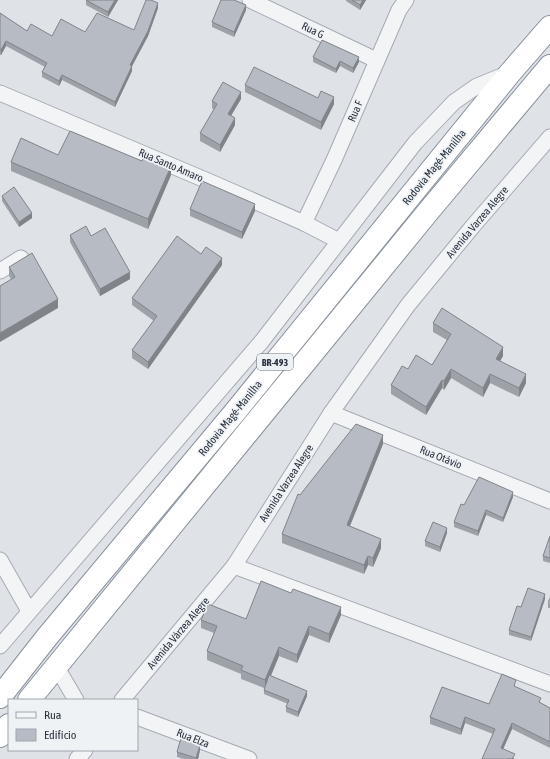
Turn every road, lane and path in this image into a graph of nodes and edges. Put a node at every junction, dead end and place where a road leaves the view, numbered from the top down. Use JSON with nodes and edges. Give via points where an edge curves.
{"nodes":[{"id":1,"x":250,"y":0,"type":"edge"},
{"id":2,"x":406,"y":0,"type":"edge"},
{"id":3,"x":550,"y":27,"type":"edge"},
{"id":4,"x":376,"y":60,"type":"junction"},
{"id":5,"x":550,"y":66,"type":"edge"},
{"id":6,"x":510,"y":73,"type":"junction"},
{"id":7,"x":0,"y":93,"type":"edge"},
{"id":8,"x":550,"y":137,"type":"edge"},
{"id":9,"x":304,"y":223,"type":"junction"},
{"id":10,"x":339,"y":242,"type":"junction"},
{"id":11,"x":21,"y":258,"type":"edge"},
{"id":12,"x":0,"y":270,"type":"edge"},
{"id":13,"x":331,"y":413,"type":"junction"},
{"id":14,"x":550,"y":501,"type":"edge"},
{"id":15,"x":0,"y":560,"type":"edge"},
{"id":16,"x":234,"y":566,"type":"junction"},
{"id":17,"x":29,"y":611,"type":"junction"},
{"id":18,"x":0,"y":646,"type":"edge"},
{"id":19,"x":56,"y":666,"type":"junction"},
{"id":20,"x":550,"y":684,"type":"edge"},
{"id":21,"x":0,"y":697,"type":"edge"},
{"id":22,"x":30,"y":699,"type":"edge"},
{"id":23,"x":75,"y":699,"type":"edge"},
{"id":24,"x":123,"y":699,"type":"edge"},
{"id":25,"x":138,"y":717,"type":"edge"},
{"id":26,"x":8,"y":726,"type":"edge"},
{"id":27,"x":0,"y":736,"type":"edge"},
{"id":28,"x":84,"y":751,"type":"edge"},
{"id":29,"x":77,"y":759,"type":"edge"},
{"id":30,"x":249,"y":759,"type":"edge"}],
"edges":[{"from":1,"to":4,"type":"street","name":"Rua G"},
{"from":2,"to":4,"type":"street","name":"Rua F"},
{"from":3,"to":6,"type":"highway","name":"Rodovia Magé-Manilha","number":"BR-493"},
{"from":4,"to":9,"type":"street","name":"Rua F"},
{"from":5,"to":19,"type":"highway","number":"BR-493"},
{"from":6,"to":10,"type":"street","via":[[477,86],[442,113],[381,185]]},
{"from":6,"to":21,"type":"highway","name":"Rodovia Magé-Manilha","number":"BR-493"},
{"from":7,"to":9,"type":"street","name":"Rua Santo Amaro"},
{"from":8,"to":13,"type":"street","name":"Avenida Varzea Alegre","via":[[408,305]]},
{"from":9,"to":10,"type":"street","name":"Rua Santo Amaro"},
{"from":10,"to":17,"type":"street","via":[[256,347]]},
{"from":11,"to":12,"type":"street"},
{"from":13,"to":14,"type":"street","name":"Rua Otávio"},
{"from":13,"to":16,"type":"street","name":"Avenida Varzea Alegre"},
{"from":15,"to":17,"type":"street"},
{"from":16,"to":20,"type":"street"},
{"from":16,"to":24,"type":"street","name":"Avenida Várzea Alegre"},
{"from":17,"to":18,"type":"street"},
{"from":19,"to":22,"type":"highway","number":"BR-493"},
{"from":19,"to":23,"type":"street"},
{"from":25,"to":30,"type":"street","name":"Rua Elza"},
{"from":26,"to":27,"type":"highway"},
{"from":28,"to":29,"type":"street"}]}
